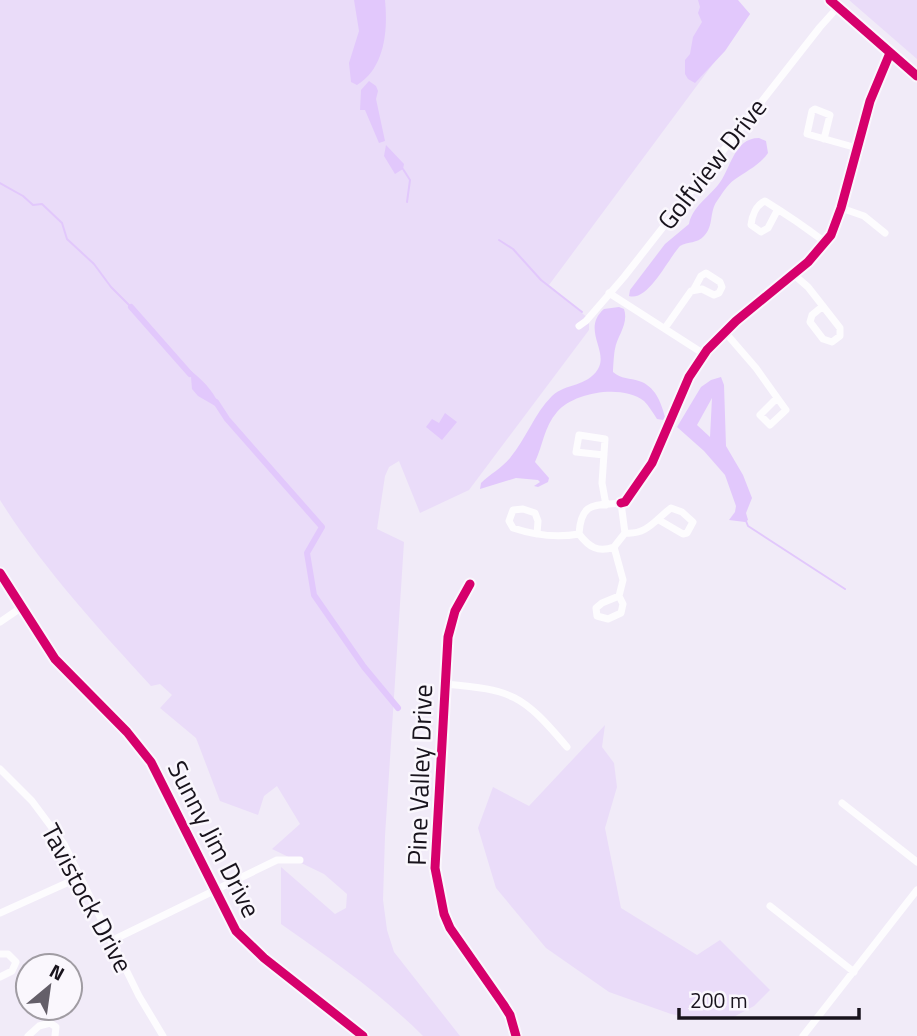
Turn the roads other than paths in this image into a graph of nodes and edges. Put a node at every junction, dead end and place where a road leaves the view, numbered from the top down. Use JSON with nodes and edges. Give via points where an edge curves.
{"nodes":[{"id":1,"x":834,"y":4,"type":"edge"},
{"id":2,"x":891,"y":53,"type":"junction"},
{"id":3,"x":917,"y":76,"type":"edge"},
{"id":4,"x":824,"y":139,"type":"dead end"},
{"id":5,"x":858,"y":148,"type":"junction"},
{"id":6,"x":841,"y":208,"type":"junction"},
{"id":7,"x":778,"y":209,"type":"junction"},
{"id":8,"x":885,"y":233,"type":"dead end"},
{"id":9,"x":825,"y":242,"type":"junction"},
{"id":10,"x":793,"y":274,"type":"junction"},
{"id":11,"x":694,"y":289,"type":"dead end"},
{"id":12,"x":609,"y":293,"type":"junction"},
{"id":13,"x":823,"y":306,"type":"junction"},
{"id":14,"x":583,"y":324,"type":"dead end"},
{"id":15,"x":664,"y":328,"type":"junction"},
{"id":16,"x":724,"y":331,"type":"junction"},
{"id":17,"x":704,"y":354,"type":"junction"},
{"id":18,"x":777,"y":398,"type":"dead end"},
{"id":19,"x":604,"y":455,"type":"junction"},
{"id":20,"x":621,"y":503,"type":"junction"},
{"id":21,"x":607,"y":505,"type":"junction"},
{"id":22,"x":659,"y":520,"type":"junction"},
{"id":23,"x":625,"y":533,"type":"junction"},
{"id":24,"x":537,"y":534,"type":"junction"},
{"id":25,"x":579,"y":534,"type":"junction"},
{"id":26,"x":614,"y":547,"type":"junction"},
{"id":27,"x":0,"y":573,"type":"edge"},
{"id":28,"x":470,"y":584,"type":"dead end"},
{"id":29,"x":619,"y":596,"type":"dead end"},
{"id":30,"x":22,"y":607,"type":"junction"},
{"id":31,"x":0,"y":622,"type":"edge"},
{"id":32,"x":445,"y":684,"type":"junction"},
{"id":33,"x":567,"y":747,"type":"dead end"},
{"id":34,"x":0,"y":769,"type":"edge"},
{"id":35,"x":842,"y":803,"type":"dead end"},
{"id":36,"x":300,"y":860,"type":"dead end"},
{"id":37,"x":917,"y":862,"type":"edge"},
{"id":38,"x":80,"y":877,"type":"junction"},
{"id":39,"x":917,"y":890,"type":"edge"},
{"id":40,"x":214,"y":891,"type":"junction"},
{"id":41,"x":770,"y":906,"type":"dead end"},
{"id":42,"x":0,"y":913,"type":"edge"},
{"id":43,"x":111,"y":941,"type":"junction"},
{"id":44,"x":0,"y":954,"type":"edge"},
{"id":45,"x":854,"y":972,"type":"junction"},
{"id":46,"x":0,"y":977,"type":"edge"},
{"id":47,"x":28,"y":1036,"type":"edge"},
{"id":48,"x":55,"y":1036,"type":"edge"},
{"id":49,"x":163,"y":1036,"type":"edge"},
{"id":50,"x":363,"y":1036,"type":"edge"},
{"id":51,"x":516,"y":1036,"type":"edge"},
{"id":52,"x":803,"y":1036,"type":"edge"}],
"edges":[{"from":1,"to":2,"type":"street"},
{"from":1,"to":12,"type":"street","name":"Golfview Drive"},
{"from":2,"to":3,"type":"street"},
{"from":2,"to":5,"type":"street","via":[[870,102]]},
{"from":4,"to":5,"type":"street"},
{"from":5,"to":6,"type":"street"},
{"from":6,"to":8,"type":"street","via":[[864,216]]},
{"from":6,"to":9,"type":"street"},
{"from":7,"to":7,"type":"street","via":[[761,203],[751,225],[761,232],[768,228]]},
{"from":7,"to":9,"type":"street"},
{"from":9,"to":10,"type":"street"},
{"from":10,"to":13,"type":"street"},
{"from":10,"to":16,"type":"street"},
{"from":11,"to":15,"type":"street"},
{"from":12,"to":14,"type":"street","name":"Golfview Drive"},
{"from":12,"to":15,"type":"street"},
{"from":13,"to":13,"type":"street","via":[[842,333],[832,342],[823,339],[810,322]]},
{"from":15,"to":17,"type":"street"},
{"from":16,"to":17,"type":"street"},
{"from":16,"to":18,"type":"street"},
{"from":17,"to":20,"type":"street","via":[[652,463]]},
{"from":19,"to":19,"type":"street","via":[[576,452],[579,435],[606,439]]},
{"from":19,"to":21,"type":"street","via":[[602,487]]},
{"from":20,"to":21,"type":"street"},
{"from":20,"to":23,"type":"street"},
{"from":21,"to":25,"type":"street","via":[[590,506],[580,521]]},
{"from":22,"to":22,"type":"street","via":[[667,510],[676,508],[693,522],[683,534]]},
{"from":22,"to":23,"type":"street","via":[[638,533]]},
{"from":23,"to":26,"type":"street"},
{"from":24,"to":24,"type":"street","via":[[535,513],[513,510],[509,521],[513,528]]},
{"from":24,"to":25,"type":"street"},
{"from":25,"to":26,"type":"street","via":[[597,550]]},
{"from":26,"to":29,"type":"street","via":[[623,580]]},
{"from":27,"to":30,"type":"street","name":"Sunny Jim Drive"},
{"from":28,"to":32,"type":"street","name":"Pine Valley Drive","via":[[451,623]]},
{"from":30,"to":31,"type":"street"},
{"from":30,"to":40,"type":"street","name":"Sunny Jim Drive","via":[[55,659],[151,762]]},
{"from":32,"to":33,"type":"street","via":[[486,688],[515,697],[536,712]]},
{"from":32,"to":51,"type":"street","name":"Pine Valley Drive","via":[[435,860],[444,914],[503,1004]]},
{"from":34,"to":38,"type":"street","name":"Tavistock Drive","via":[[50,823]]},
{"from":35,"to":37,"type":"street"},
{"from":36,"to":40,"type":"street","via":[[277,860]]},
{"from":38,"to":42,"type":"street"},
{"from":38,"to":43,"type":"street","name":"Tavistock Drive"},
{"from":39,"to":45,"type":"street"},
{"from":40,"to":43,"type":"street"},
{"from":40,"to":50,"type":"street","name":"Sunny Jim Drive","via":[[241,938]]},
{"from":41,"to":45,"type":"street"},
{"from":43,"to":49,"type":"street","name":"Tavistock Drive"},
{"from":44,"to":46,"type":"street","via":[[8,954],[16,962],[12,971]]},
{"from":45,"to":52,"type":"street"},
{"from":47,"to":48,"type":"street","via":[[50,1023],[56,1027]]}]}
